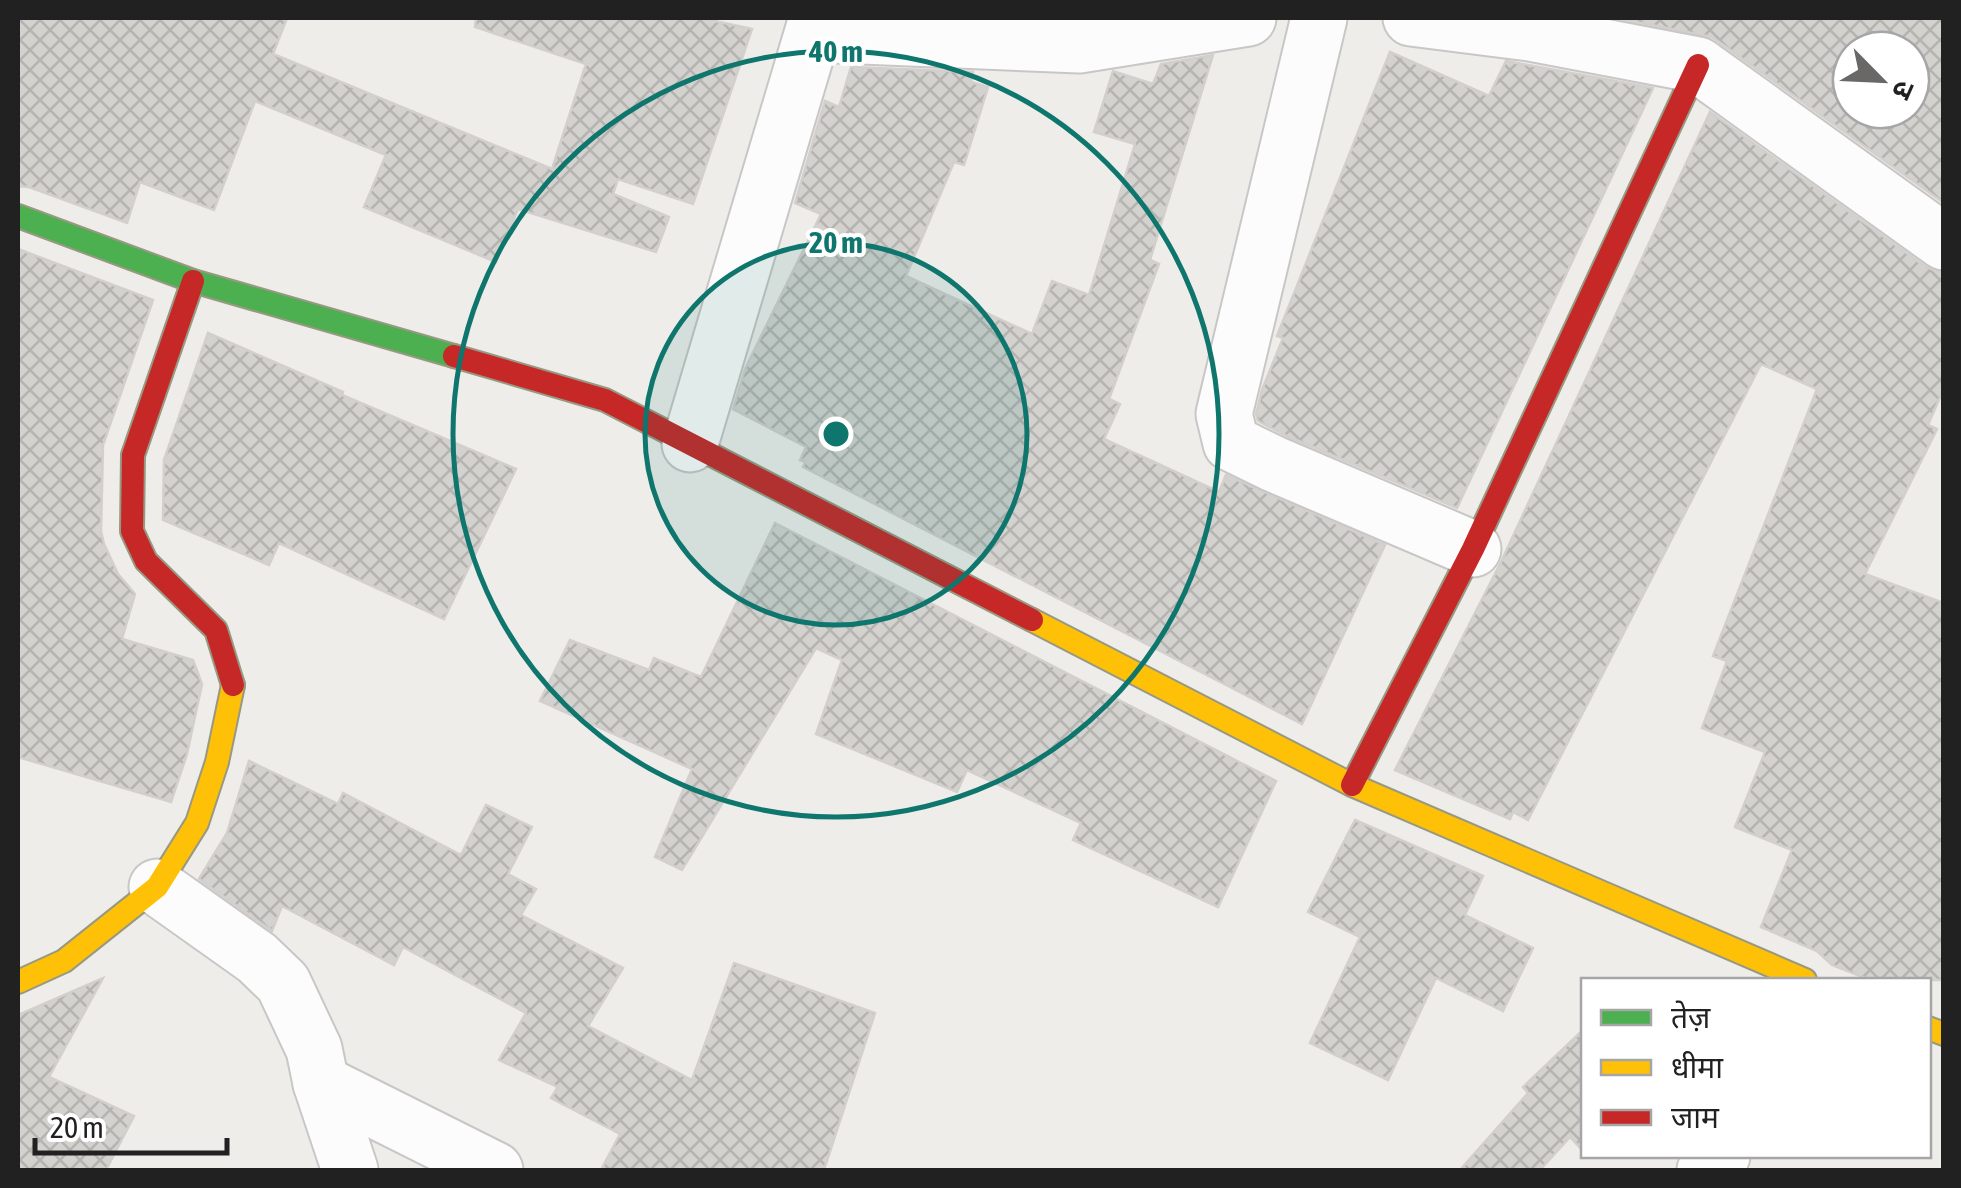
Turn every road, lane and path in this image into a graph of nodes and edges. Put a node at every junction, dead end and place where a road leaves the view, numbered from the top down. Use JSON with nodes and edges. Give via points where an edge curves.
{"nodes":[{"id":1,"x":1248,"y":18,"type":"edge"},
{"id":2,"x":1319,"y":18,"type":"edge"},
{"id":3,"x":1411,"y":18,"type":"edge"},
{"id":4,"x":816,"y":26,"type":"edge"},
{"id":5,"x":1082,"y":31,"type":"edge"},
{"id":6,"x":1698,"y":65,"type":"junction"},
{"id":7,"x":18,"y":216,"type":"edge"},
{"id":8,"x":1944,"y":242,"type":"edge"},
{"id":9,"x":193,"y":281,"type":"junction"},
{"id":10,"x":690,"y":444,"type":"junction"},
{"id":11,"x":1473,"y":549,"type":"junction"},
{"id":12,"x":1352,"y":785,"type":"junction"},
{"id":13,"x":158,"y":887,"type":"junction"},
{"id":14,"x":1800,"y":978,"type":"edge"},
{"id":15,"x":18,"y":982,"type":"edge"},
{"id":16,"x":321,"y":1083,"type":"junction"},
{"id":17,"x":350,"y":1170,"type":"edge"},
{"id":18,"x":494,"y":1170,"type":"edge"}],
"edges":[{"from":1,"to":5,"type":"street"},
{"from":2,"to":11,"type":"street","via":[[1224,414],[1231,443]]},
{"from":3,"to":6,"type":"street"},
{"from":4,"to":5,"type":"street"},
{"from":4,"to":10,"type":"street"},
{"from":6,"to":8,"type":"street"},
{"from":6,"to":11,"type":"main road"},
{"from":7,"to":9,"type":"main road"},
{"from":9,"to":10,"type":"main road","via":[[605,400]]},
{"from":9,"to":13,"type":"main road","via":[[133,455],[132,532],[146,562],[216,630],[234,682],[196,822]]},
{"from":10,"to":12,"type":"main road"},
{"from":11,"to":12,"type":"main road"},
{"from":12,"to":14,"type":"main road"},
{"from":13,"to":15,"type":"main road","via":[[64,961]]},
{"from":13,"to":16,"type":"street","via":[[283,984],[314,1050]]},
{"from":16,"to":17,"type":"street"},
{"from":16,"to":18,"type":"street"}]}
